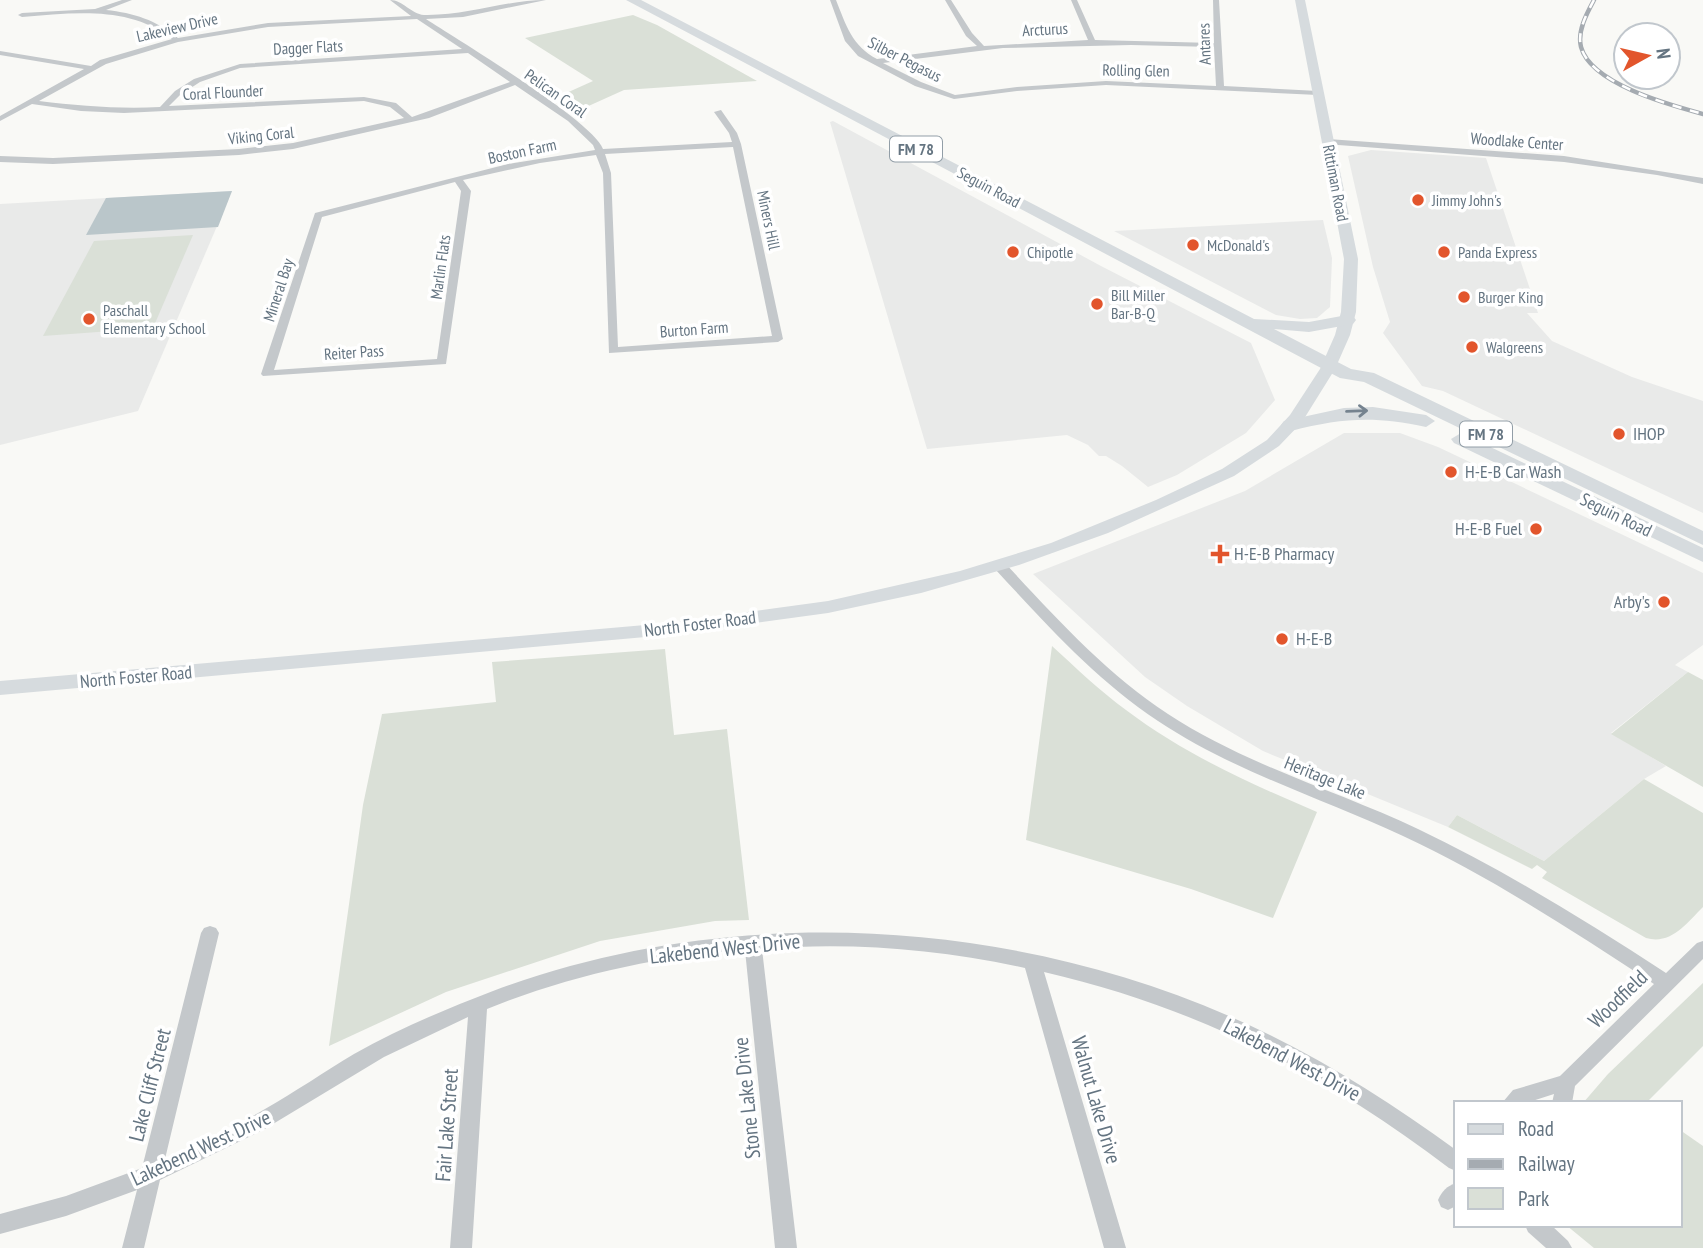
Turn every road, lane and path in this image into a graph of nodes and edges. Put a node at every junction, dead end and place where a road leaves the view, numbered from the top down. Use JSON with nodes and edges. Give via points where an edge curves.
{"nodes":[{"id":1,"x":129,"y":0,"type":"edge"},
{"id":2,"x":393,"y":0,"type":"edge"},
{"id":3,"x":543,"y":0,"type":"edge"},
{"id":4,"x":632,"y":0,"type":"edge"},
{"id":5,"x":833,"y":0,"type":"edge"},
{"id":6,"x":948,"y":0,"type":"edge"},
{"id":7,"x":1074,"y":0,"type":"edge"},
{"id":8,"x":1216,"y":0,"type":"edge"},
{"id":9,"x":1300,"y":0,"type":"edge"},
{"id":10,"x":93,"y":12,"type":"junction"},
{"id":11,"x":22,"y":15,"type":"dead end"},
{"id":12,"x":421,"y":18,"type":"junction"},
{"id":13,"x":177,"y":40,"type":"junction"},
{"id":14,"x":1092,"y":41,"type":"junction"},
{"id":15,"x":1218,"y":45,"type":"junction"},
{"id":16,"x":981,"y":46,"type":"junction"},
{"id":17,"x":468,"y":51,"type":"junction"},
{"id":18,"x":0,"y":53,"type":"edge"},
{"id":19,"x":874,"y":62,"type":"junction"},
{"id":20,"x":91,"y":68,"type":"junction"},
{"id":21,"x":516,"y":82,"type":"junction"},
{"id":22,"x":1220,"y":88,"type":"junction"},
{"id":23,"x":1318,"y":93,"type":"junction"},
{"id":24,"x":954,"y":97,"type":"joint"},
{"id":25,"x":32,"y":102,"type":"junction"},
{"id":26,"x":162,"y":109,"type":"junction"},
{"id":27,"x":718,"y":112,"type":"dead end"},
{"id":28,"x":0,"y":119,"type":"edge"},
{"id":29,"x":411,"y":120,"type":"junction"},
{"id":30,"x":1328,"y":142,"type":"junction"},
{"id":31,"x":737,"y":144,"type":"junction"},
{"id":32,"x":601,"y":152,"type":"junction"},
{"id":33,"x":0,"y":159,"type":"edge"},
{"id":34,"x":458,"y":180,"type":"junction"},
{"id":35,"x":1703,"y":181,"type":"edge"},
{"id":36,"x":318,"y":215,"type":"joint"},
{"id":37,"x":1243,"y":320,"type":"junction"},
{"id":38,"x":1348,"y":320,"type":"junction"},
{"id":39,"x":778,"y":339,"type":"joint"},
{"id":40,"x":442,"y":362,"type":"joint"},
{"id":41,"x":1338,"y":370,"type":"junction"},
{"id":42,"x":267,"y":374,"type":"joint"},
{"id":43,"x":1426,"y":421,"type":"junction"},
{"id":44,"x":1291,"y":425,"type":"junction"},
{"id":45,"x":1703,"y":539,"type":"edge"},
{"id":46,"x":1703,"y":556,"type":"edge"},
{"id":47,"x":1000,"y":566,"type":"junction"},
{"id":48,"x":0,"y":688,"type":"edge"},
{"id":49,"x":211,"y":933,"type":"dead end"},
{"id":50,"x":753,"y":943,"type":"junction"},
{"id":51,"x":1703,"y":947,"type":"edge"},
{"id":52,"x":1033,"y":964,"type":"junction"},
{"id":53,"x":1667,"y":983,"type":"junction"},
{"id":54,"x":478,"y":1006,"type":"junction"},
{"id":55,"x":1566,"y":1082,"type":"junction"},
{"id":56,"x":1514,"y":1101,"type":"edge"},
{"id":57,"x":1562,"y":1101,"type":"edge"},
{"id":58,"x":1454,"y":1161,"type":"edge"},
{"id":59,"x":151,"y":1174,"type":"junction"},
{"id":60,"x":0,"y":1224,"type":"edge"},
{"id":61,"x":1537,"y":1227,"type":"edge"},
{"id":62,"x":133,"y":1248,"type":"edge"},
{"id":63,"x":461,"y":1248,"type":"edge"},
{"id":64,"x":786,"y":1248,"type":"edge"},
{"id":65,"x":1115,"y":1248,"type":"edge"},
{"id":66,"x":1561,"y":1248,"type":"edge"}],
"edges":[{"from":1,"to":10,"type":"street"},
{"from":2,"to":12,"type":"street","name":"Pelican Coral"},
{"from":3,"to":12,"type":"street","name":"Lakeview Drive"},
{"from":4,"to":37,"type":"main road","name":"Seguin Road","number":"FM 78"},
{"from":5,"to":19,"type":"street","name":"Silber Pegasus","via":[[849,41]]},
{"from":6,"to":16,"type":"street"},
{"from":7,"to":14,"type":"street"},
{"from":8,"to":15,"type":"street","name":"Antares"},
{"from":9,"to":23,"type":"main road","name":"Rittiman Road"},
{"from":10,"to":11,"type":"street"},
{"from":10,"to":13,"type":"street","via":[[148,20]]},
{"from":12,"to":13,"type":"street","name":"Lakeview Drive","via":[[268,25]]},
{"from":12,"to":17,"type":"street","name":"Pelican Coral"},
{"from":13,"to":20,"type":"street","name":"Lakeview Drive"},
{"from":14,"to":15,"type":"street","name":"Arcturus"},
{"from":14,"to":16,"type":"street","name":"Arcturus"},
{"from":15,"to":22,"type":"street","name":"Antares"},
{"from":16,"to":19,"type":"street","name":"Arcturus"},
{"from":17,"to":21,"type":"street","name":"Pelican Coral"},
{"from":17,"to":26,"type":"street","name":"Dagger Flats","via":[[240,66],[205,77]]},
{"from":18,"to":20,"type":"street"},
{"from":19,"to":24,"type":"street","name":"Silber Pegasus"},
{"from":20,"to":25,"type":"street","name":"Lakeview Drive"},
{"from":21,"to":29,"type":"street","name":"Viking Coral"},
{"from":21,"to":32,"type":"street","name":"Pelican Coral","via":[[571,119]]},
{"from":22,"to":23,"type":"street","name":"Rolling Glen"},
{"from":22,"to":24,"type":"street","name":"Rolling Glen","via":[[1106,83]]},
{"from":23,"to":30,"type":"main road","name":"Rittiman Road"},
{"from":25,"to":26,"type":"street","name":"Coral Flounder","via":[[108,111]]},
{"from":25,"to":28,"type":"street","name":"Lakeview Drive"},
{"from":26,"to":29,"type":"street","name":"Coral Flounder","via":[[364,99],[393,105]]},
{"from":27,"to":31,"type":"street","name":"Miners Hill"},
{"from":29,"to":33,"type":"street","name":"Viking Coral","via":[[261,150],[53,161]]},
{"from":30,"to":35,"type":"street","name":"Woodlake Center","via":[[1559,158]]},
{"from":30,"to":38,"type":"main road","name":"Rittiman Road","via":[[1350,259]]},
{"from":31,"to":32,"type":"street","name":"Boston Farm"},
{"from":31,"to":39,"type":"street","name":"Miners Hill"},
{"from":32,"to":34,"type":"street","name":"Boston Farm"},
{"from":32,"to":39,"type":"street","name":"Burton Farm","via":[[607,173],[612,351]]},
{"from":34,"to":36,"type":"street","name":"Boston Farm"},
{"from":34,"to":40,"type":"street","name":"Marlin Flats","via":[[466,191]]},
{"from":36,"to":42,"type":"street","name":"Mineral Bay"},
{"from":37,"to":38,"type":"main road","via":[[1309,327]]},
{"from":37,"to":41,"type":"main road","name":"Seguin Road","number":"FM 78"},
{"from":38,"to":41,"type":"main road","name":"Rittiman Road"},
{"from":40,"to":42,"type":"street","name":"Reiter Pass"},
{"from":41,"to":43,"type":"main road","name":"Seguin Road","number":"FM 78","via":[[1356,386]]},
{"from":41,"to":44,"type":"main road","name":"North Foster Road"},
{"from":41,"to":45,"type":"main road","name":"Seguin Road","number":"FM 78","via":[[1368,377]]},
{"from":44,"to":43,"type":"main road","one_way":true,"via":[[1363,410]]},
{"from":43,"to":46,"type":"main road","name":"Seguin Road","number":"FM 78"},
{"from":44,"to":47,"type":"main road","name":"North Foster Road","via":[[1236,468],[1188,494]]},
{"from":47,"to":48,"type":"main road","name":"North Foster Road","via":[[893,594],[675,628]]},
{"from":47,"to":53,"type":"street","name":"Heritage Lake","via":[[1088,660],[1163,718],[1259,772],[1409,832],[1493,874]]},
{"from":49,"to":59,"type":"street","name":"Lake Cliff Street"},
{"from":50,"to":52,"type":"street","name":"Lakebend West Drive","via":[[914,943]]},
{"from":50,"to":54,"type":"street","name":"Lakebend West Drive","via":[[630,960]]},
{"from":50,"to":64,"type":"street","name":"Stone Lake Drive"},
{"from":51,"to":53,"type":"street","name":"Woodfield"},
{"from":52,"to":58,"type":"street","name":"Lakebend West Drive","via":[[1186,1006],[1264,1042],[1391,1114]]},
{"from":52,"to":65,"type":"street","name":"Walnut Lake Drive"},
{"from":53,"to":55,"type":"street","name":"Woodfield"},
{"from":54,"to":59,"type":"street","name":"Lakebend West Drive","via":[[375,1052],[254,1125]]},
{"from":54,"to":63,"type":"street","name":"Fair Lake Street"},
{"from":55,"to":56,"type":"street","name":"Woodfield"},
{"from":55,"to":57,"type":"street"},
{"from":59,"to":60,"type":"street","name":"Lakebend West Drive"},
{"from":59,"to":62,"type":"street","name":"Lake Cliff Street"},
{"from":61,"to":66,"type":"street"}]}
